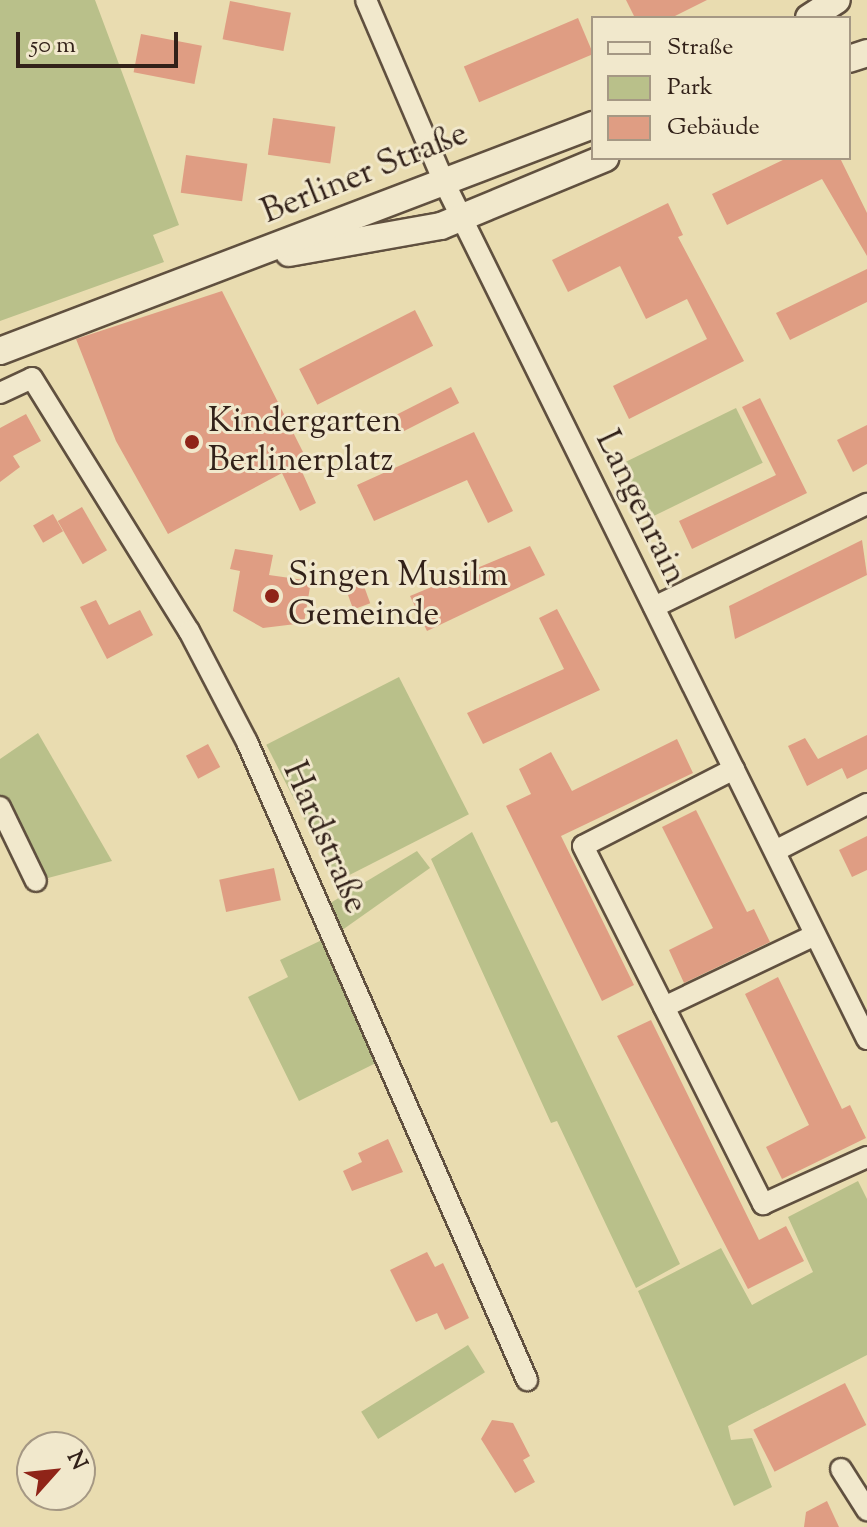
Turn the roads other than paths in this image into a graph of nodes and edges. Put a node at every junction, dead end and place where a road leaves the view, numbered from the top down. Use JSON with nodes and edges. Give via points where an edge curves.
{"nodes":[{"id":1,"x":366,"y":0,"type":"edge"},
{"id":2,"x":837,"y":0,"type":"edge"},
{"id":3,"x":812,"y":16,"type":"edge"},
{"id":4,"x":591,"y":126,"type":"edge"},
{"id":5,"x":600,"y":160,"type":"edge"},
{"id":6,"x":443,"y":180,"type":"junction"},
{"id":7,"x":462,"y":218,"type":"junction"},
{"id":8,"x":247,"y":260,"type":"junction"},
{"id":9,"x":0,"y":351,"type":"edge"},
{"id":10,"x":0,"y":393,"type":"edge"},
{"id":11,"x":867,"y":504,"type":"edge"},
{"id":12,"x":654,"y":607,"type":"junction"},
{"id":13,"x":734,"y":769,"type":"junction"},
{"id":14,"x":867,"y":804,"type":"edge"},
{"id":15,"x":0,"y":807,"type":"edge"},
{"id":16,"x":775,"y":851,"type":"junction"},
{"id":17,"x":36,"y":881,"type":"dead end"},
{"id":18,"x":815,"y":935,"type":"junction"},
{"id":19,"x":664,"y":1007,"type":"junction"},
{"id":20,"x":865,"y":1028,"type":"edge"},
{"id":21,"x":867,"y":1157,"type":"edge"},
{"id":22,"x":527,"y":1380,"type":"dead end"},
{"id":23,"x":841,"y":1469,"type":"dead end"},
{"id":24,"x":867,"y":1510,"type":"edge"}],
"edges":[{"from":1,"to":6,"type":"street","name":"Langenrain"},
{"from":2,"to":3,"type":"street"},
{"from":4,"to":6,"type":"street","name":"Berliner Straße"},
{"from":5,"to":7,"type":"street","name":"Berliner Straße"},
{"from":6,"to":7,"type":"street","name":"Langenrain"},
{"from":6,"to":8,"type":"street","name":"Berliner Straße"},
{"from":7,"to":8,"type":"street","name":"Berliner Straße"},
{"from":7,"to":12,"type":"street","name":"Langenrain"},
{"from":8,"to":9,"type":"street"},
{"from":10,"to":22,"type":"street","name":"Hardstraße","via":[[32,378],[189,631],[247,742]]},
{"from":11,"to":12,"type":"street"},
{"from":12,"to":13,"type":"street","name":"Langenrain"},
{"from":13,"to":16,"type":"street","name":"Langenrain"},
{"from":13,"to":19,"type":"street","via":[[583,846]]},
{"from":14,"to":16,"type":"street"},
{"from":15,"to":17,"type":"street"},
{"from":16,"to":18,"type":"street","name":"Langenrain"},
{"from":18,"to":19,"type":"street"},
{"from":18,"to":20,"type":"street","name":"Langenrain"},
{"from":19,"to":21,"type":"street","via":[[763,1204]]},
{"from":23,"to":24,"type":"street"}]}
